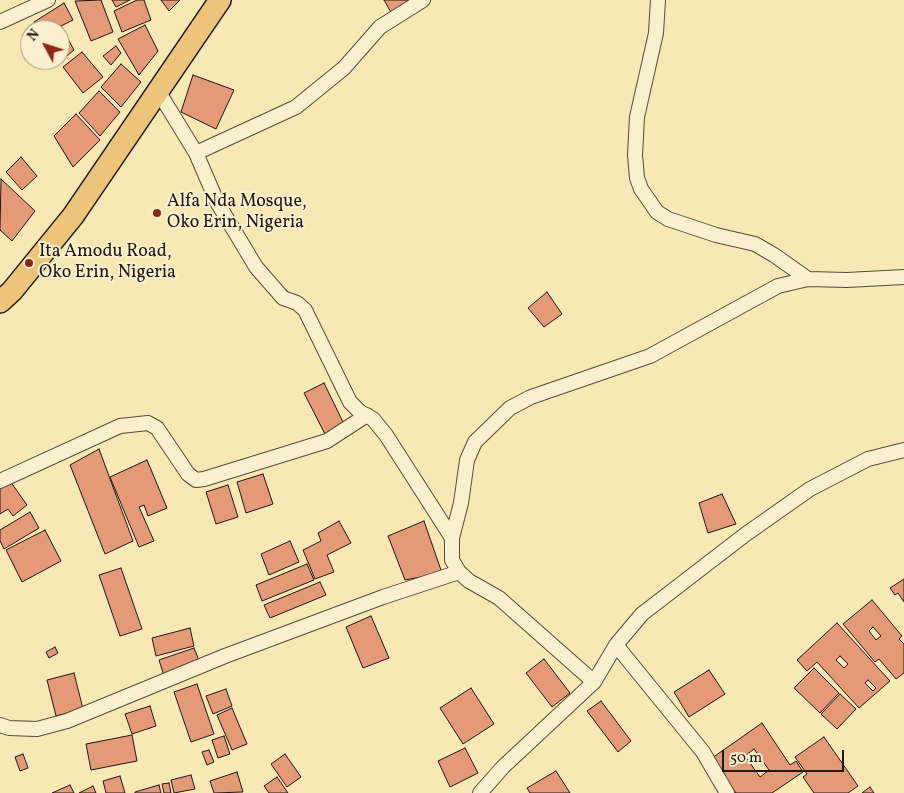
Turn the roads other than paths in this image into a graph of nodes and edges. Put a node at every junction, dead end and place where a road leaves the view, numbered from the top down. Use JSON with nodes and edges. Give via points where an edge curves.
{"nodes":[{"id":1,"x":48,"y":0,"type":"edge"},
{"id":2,"x":220,"y":0,"type":"edge"},
{"id":3,"x":423,"y":0,"type":"edge"},
{"id":4,"x":658,"y":0,"type":"edge"},
{"id":5,"x":0,"y":22,"type":"edge"},
{"id":6,"x":158,"y":91,"type":"junction"},
{"id":7,"x":196,"y":153,"type":"junction"},
{"id":8,"x":901,"y":274,"type":"edge"},
{"id":9,"x":808,"y":279,"type":"junction"},
{"id":10,"x":0,"y":302,"type":"edge"},
{"id":11,"x":367,"y":415,"type":"junction"},
{"id":12,"x":904,"y":450,"type":"edge"},
{"id":13,"x":0,"y":481,"type":"edge"},
{"id":14,"x":452,"y":538,"type":"junction"},
{"id":15,"x":459,"y":572,"type":"junction"},
{"id":16,"x":616,"y":645,"type":"junction"},
{"id":17,"x":594,"y":682,"type":"junction"},
{"id":18,"x":0,"y":725,"type":"edge"},
{"id":19,"x":480,"y":793,"type":"edge"},
{"id":20,"x":727,"y":793,"type":"edge"}],
"edges":[{"from":1,"to":5,"type":"street"},
{"from":2,"to":6,"type":"main road"},
{"from":3,"to":7,"type":"street","via":[[380,27],[344,68],[296,107]]},
{"from":4,"to":9,"type":"street","via":[[656,33],[637,117],[635,155],[640,189],[657,212],[668,219],[755,244]]},
{"from":6,"to":7,"type":"street"},
{"from":6,"to":10,"type":"main road","via":[[73,216]]},
{"from":7,"to":11,"type":"street","via":[[217,202],[256,267],[284,298],[304,310],[350,402]]},
{"from":8,"to":9,"type":"street","via":[[847,280]]},
{"from":9,"to":14,"type":"street","via":[[778,286],[650,356],[531,397],[510,408],[475,442],[467,460]]},
{"from":11,"to":13,"type":"street","via":[[327,441],[204,479],[196,480],[188,474],[157,428],[148,423],[120,426]]},
{"from":11,"to":14,"type":"street","via":[[386,435]]},
{"from":12,"to":16,"type":"street","via":[[868,459],[810,490],[746,534],[642,614]]},
{"from":14,"to":15,"type":"street","via":[[452,560]]},
{"from":15,"to":17,"type":"street","via":[[499,598]]},
{"from":15,"to":18,"type":"street","via":[[225,656],[67,721],[37,729]]},
{"from":16,"to":17,"type":"street"},
{"from":16,"to":20,"type":"street","via":[[703,752]]},
{"from":17,"to":19,"type":"street","via":[[503,767]]}]}
